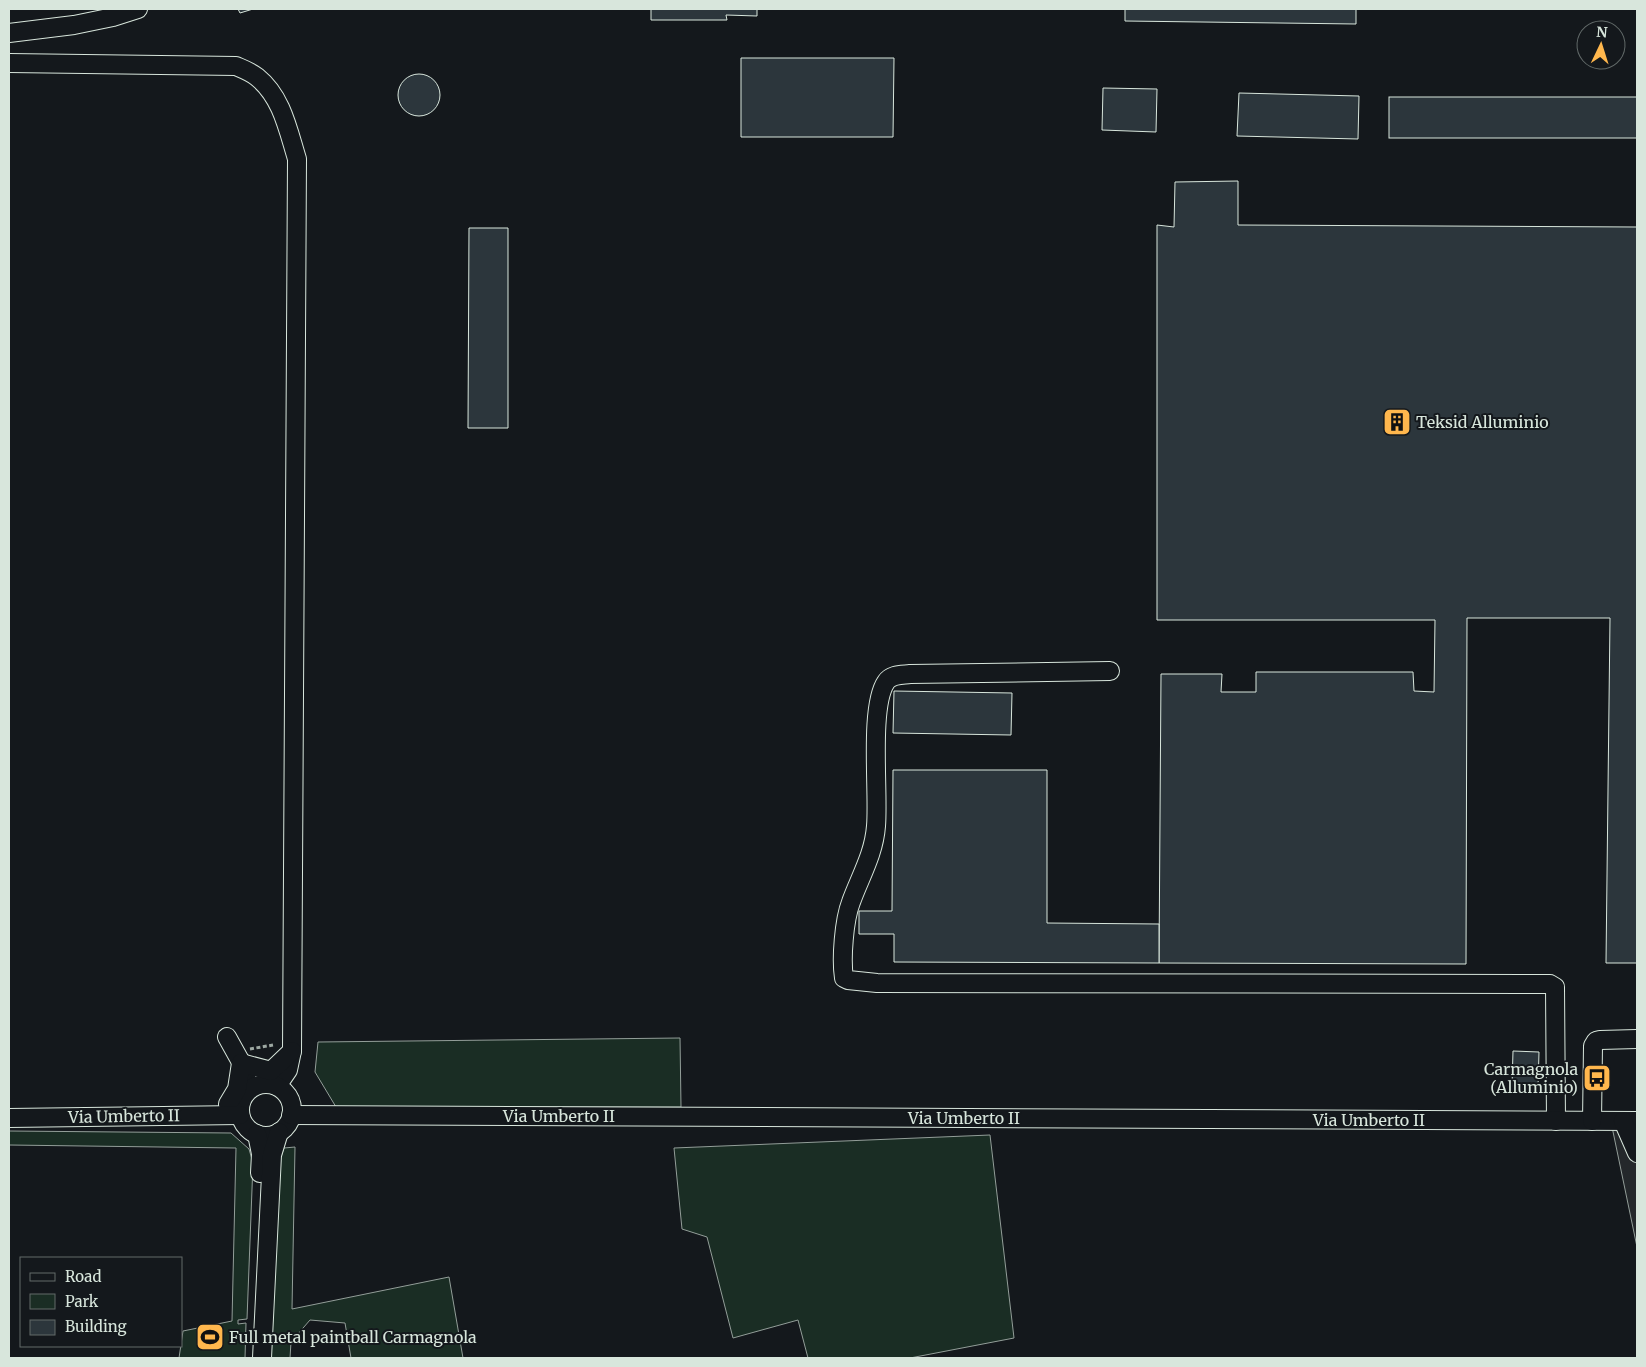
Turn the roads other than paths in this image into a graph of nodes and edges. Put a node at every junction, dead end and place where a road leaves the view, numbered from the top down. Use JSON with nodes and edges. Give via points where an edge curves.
{"nodes":[{"id":1,"x":138,"y":9,"type":"edge"},
{"id":2,"x":9,"y":33,"type":"edge"},
{"id":3,"x":9,"y":63,"type":"edge"},
{"id":4,"x":1110,"y":671,"type":"dead end"},
{"id":5,"x":227,"y":1037,"type":"dead end"},
{"id":6,"x":1637,"y":1039,"type":"edge"},
{"id":7,"x":287,"y":1047,"type":"junction"},
{"id":8,"x":239,"y":1059,"type":"junction"},
{"id":9,"x":254,"y":1086,"type":"junction"},
{"id":10,"x":277,"y":1086,"type":"junction"},
{"id":11,"x":222,"y":1115,"type":"junction"},
{"id":12,"x":240,"y":1115,"type":"junction"},
{"id":13,"x":291,"y":1115,"type":"junction"},
{"id":14,"x":9,"y":1118,"type":"edge"},
{"id":15,"x":1556,"y":1121,"type":"junction"},
{"id":16,"x":1592,"y":1121,"type":"junction"},
{"id":17,"x":1630,"y":1121,"type":"edge"},
{"id":18,"x":279,"y":1132,"type":"junction"},
{"id":19,"x":257,"y":1134,"type":"junction"},
{"id":20,"x":1637,"y":1153,"type":"edge"},
{"id":21,"x":251,"y":1358,"type":"edge"},
{"id":22,"x":262,"y":1358,"type":"edge"}],
"edges":[{"from":1,"to":2,"type":"street","via":[[74,25]]},
{"from":3,"to":7,"type":"street","via":[[236,66],[256,77],[274,95],[285,117],[297,160]]},
{"from":4,"to":15,"type":"street","via":[[910,674],[896,675],[886,681],[877,719],[874,841],[850,903],[845,927],[844,978],[876,983],[1550,984],[1555,987]]},
{"from":5,"to":8,"type":"street"},
{"from":6,"to":16,"type":"street","via":[[1600,1040],[1593,1046]]},
{"from":7,"to":8,"type":"street","via":[[271,1071]]},
{"from":7,"to":10,"type":"street","via":[[288,1070]]},
{"from":8,"to":9,"type":"street"},
{"from":8,"to":11,"type":"street","via":[[237,1089]]},
{"from":9,"to":10,"type":"street"},
{"from":9,"to":12,"type":"street","via":[[240,1103]]},
{"from":10,"to":13,"type":"street","via":[[286,1093]]},
{"from":11,"to":12,"type":"street","name":"Via Umberto II"},
{"from":11,"to":14,"type":"street","name":"Via Umberto II"},
{"from":12,"to":19,"type":"street","via":[[249,1130]]},
{"from":13,"to":15,"type":"street","name":"Via Umberto II"},
{"from":13,"to":18,"type":"street"},
{"from":15,"to":16,"type":"street","name":"Via Umberto II"},
{"from":16,"to":17,"type":"street","name":"Via Umberto II"},
{"from":17,"to":20,"type":"street"},
{"from":18,"to":19,"type":"street","via":[[269,1136]]},
{"from":18,"to":22,"type":"street","via":[[272,1155]]},
{"from":19,"to":21,"type":"street","via":[[261,1154]]}]}
